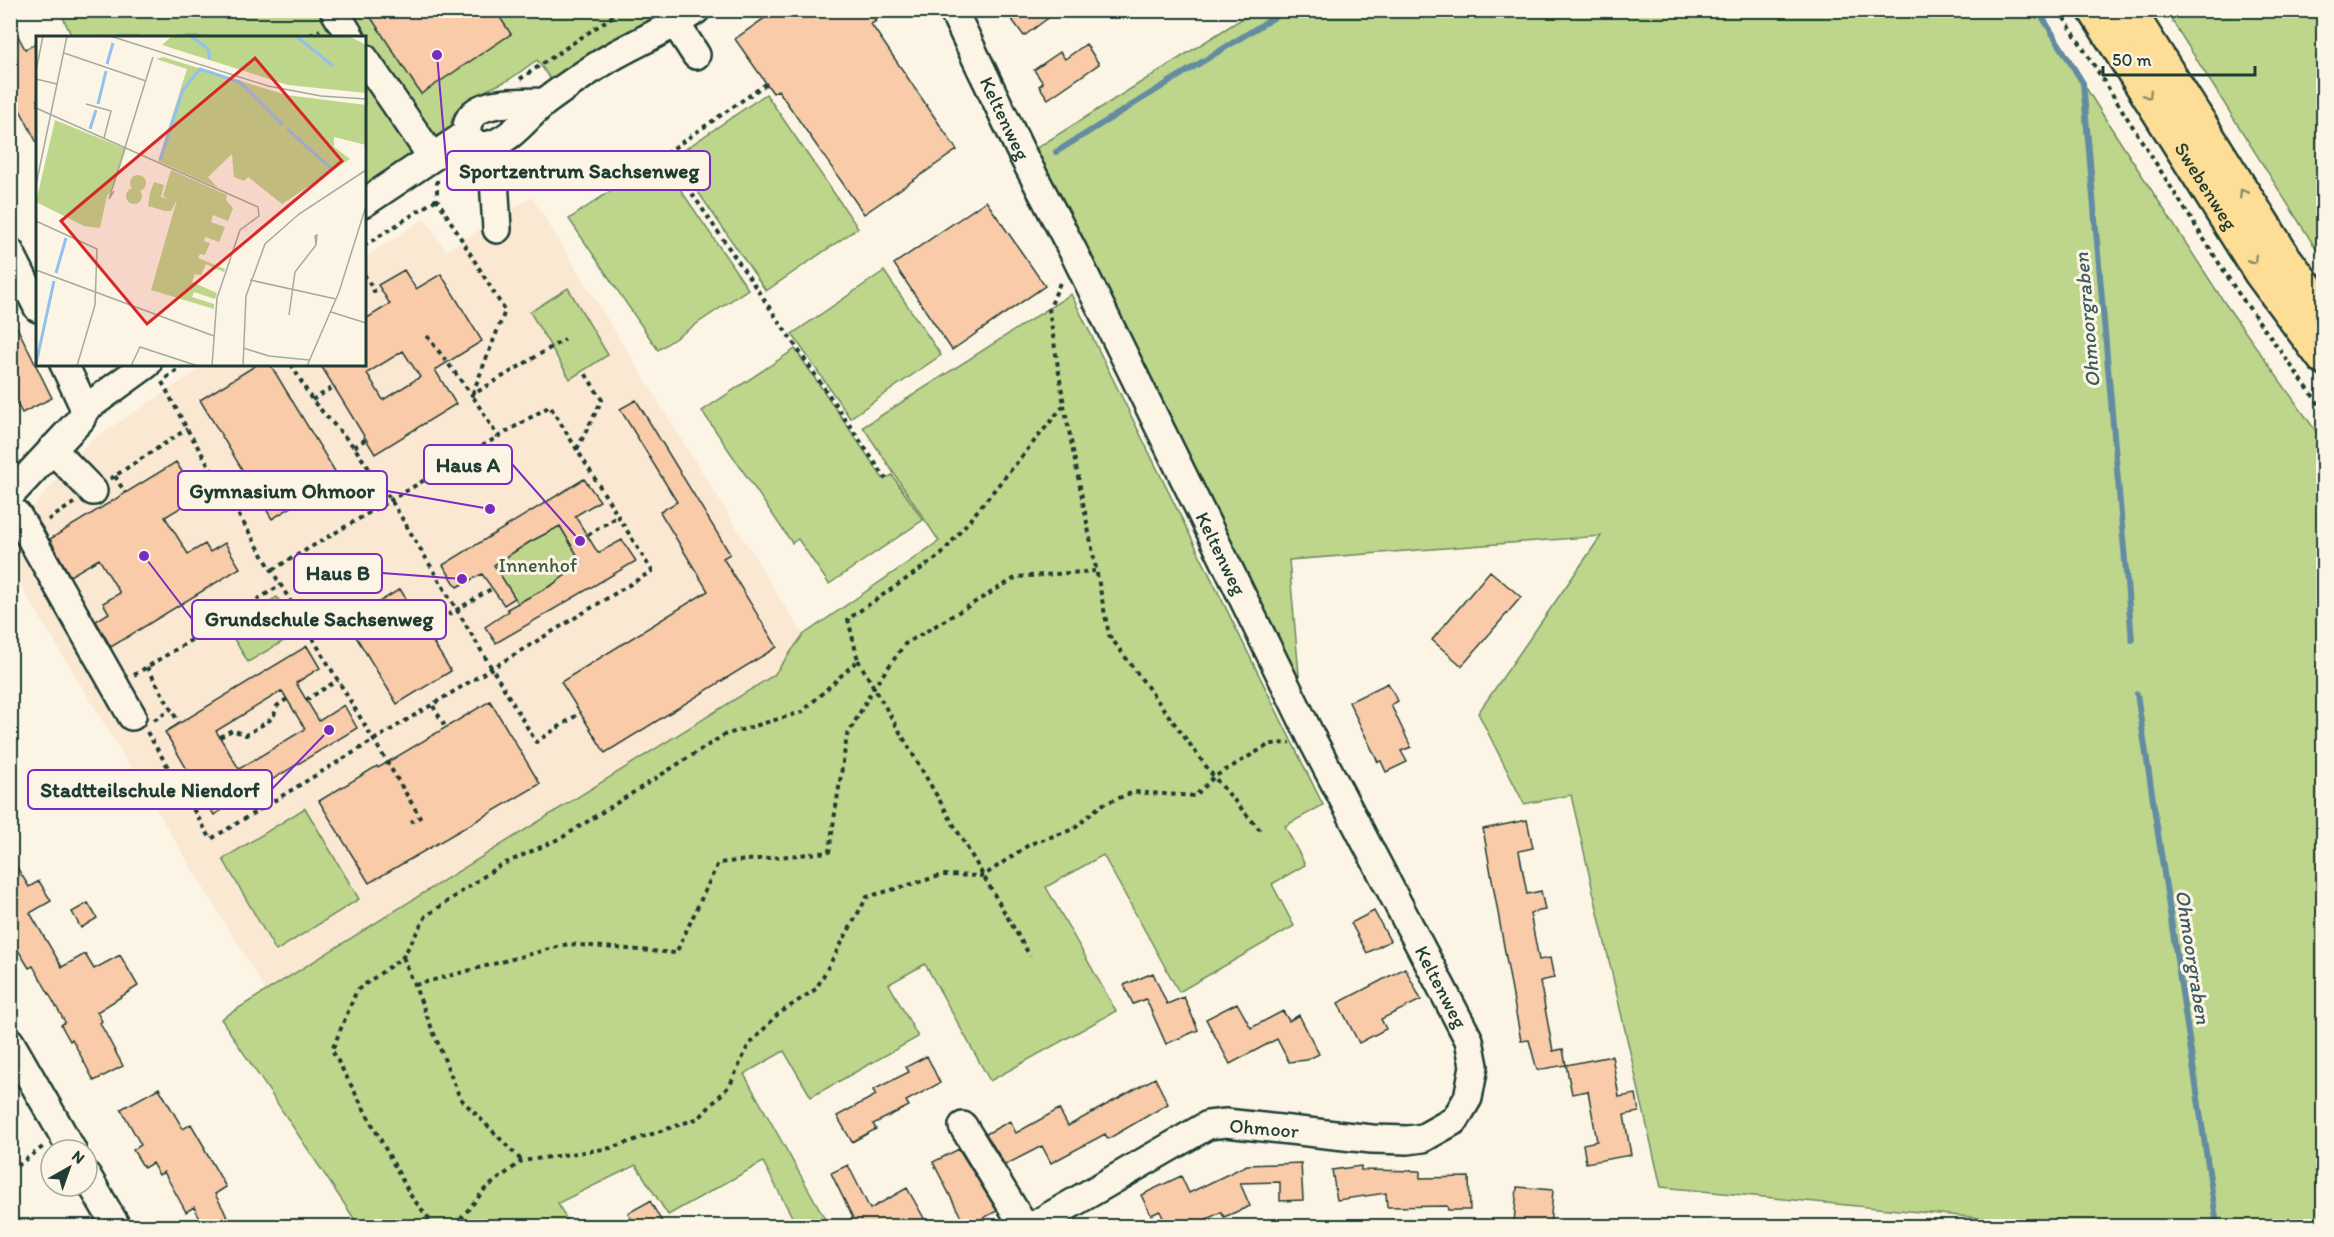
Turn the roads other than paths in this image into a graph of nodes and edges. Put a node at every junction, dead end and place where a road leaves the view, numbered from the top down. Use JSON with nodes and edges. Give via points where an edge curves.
{"nodes":[{"id":1,"x":334,"y":10,"type":"edge"},
{"id":2,"x":954,"y":10,"type":"edge"},
{"id":3,"x":2095,"y":10,"type":"edge"},
{"id":4,"x":2128,"y":10,"type":"edge"},
{"id":5,"x":686,"y":17,"type":"edge"},
{"id":6,"x":350,"y":36,"type":"edge"},
{"id":7,"x":696,"y":56,"type":"dead end"},
{"id":8,"x":366,"y":61,"type":"edge"},
{"id":9,"x":545,"y":102,"type":"junction"},
{"id":10,"x":467,"y":134,"type":"junction"},
{"id":11,"x":492,"y":145,"type":"junction"},
{"id":12,"x":432,"y":157,"type":"junction"},
{"id":13,"x":366,"y":202,"type":"edge"},
{"id":14,"x":497,"y":229,"type":"dead end"},
{"id":15,"x":10,"y":252,"type":"edge"},
{"id":16,"x":36,"y":304,"type":"edge"},
{"id":17,"x":2324,"y":311,"type":"edge"},
{"id":18,"x":2324,"y":358,"type":"edge"},
{"id":19,"x":65,"y":366,"type":"edge"},
{"id":20,"x":154,"y":373,"type":"edge"},
{"id":21,"x":85,"y":409,"type":"junction"},
{"id":22,"x":52,"y":449,"type":"junction"},
{"id":23,"x":104,"y":483,"type":"road end"},
{"id":24,"x":10,"y":495,"type":"edge"},
{"id":25,"x":10,"y":509,"type":"edge"},
{"id":26,"x":143,"y":721,"type":"road end"},
{"id":27,"x":10,"y":1042,"type":"edge"},
{"id":28,"x":1468,"y":1098,"type":"joint"},
{"id":29,"x":963,"y":1126,"type":"dead end"},
{"id":30,"x":65,"y":1138,"type":"edge"},
{"id":31,"x":99,"y":1197,"type":"edge"},
{"id":32,"x":116,"y":1227,"type":"edge"},
{"id":33,"x":1024,"y":1227,"type":"edge"},
{"id":34,"x":1033,"y":1227,"type":"edge"}],
"edges":[{"from":1,"to":6,"type":"street"},
{"from":2,"to":28,"type":"street","name":"Keltenweg","via":[[1314,743],[1470,1040],[1474,1066]]},
{"from":3,"to":18,"type":"main road","name":"Swebenweg","one_way":true,"via":[[2261,273]]},
{"from":17,"to":4,"type":"main road","name":"Swebenweg","one_way":true,"via":[[2284,258]]},
{"from":5,"to":7,"type":"street"},
{"from":5,"to":9,"type":"street","via":[[613,56]]},
{"from":8,"to":12,"type":"street"},
{"from":9,"to":10,"type":"street","via":[[483,107],[472,113]]},
{"from":9,"to":11,"type":"street"},
{"from":10,"to":11,"type":"street","via":[[474,143]]},
{"from":10,"to":12,"type":"street"},
{"from":11,"to":14,"type":"street"},
{"from":12,"to":13,"type":"street"},
{"from":15,"to":16,"type":"street"},
{"from":19,"to":21,"type":"street"},
{"from":20,"to":21,"type":"street"},
{"from":21,"to":22,"type":"street","via":[[81,419]]},
{"from":22,"to":23,"type":"street"},
{"from":22,"to":24,"type":"street"},
{"from":25,"to":26,"type":"street","via":[[28,533],[115,687]]},
{"from":27,"to":30,"type":"street"},
{"from":28,"to":34,"type":"street","name":"Ohmoor","via":[[1455,1120],[1434,1134],[1408,1140],[1226,1123],[1208,1125]]},
{"from":29,"to":33,"type":"street"},
{"from":31,"to":32,"type":"street"}]}
